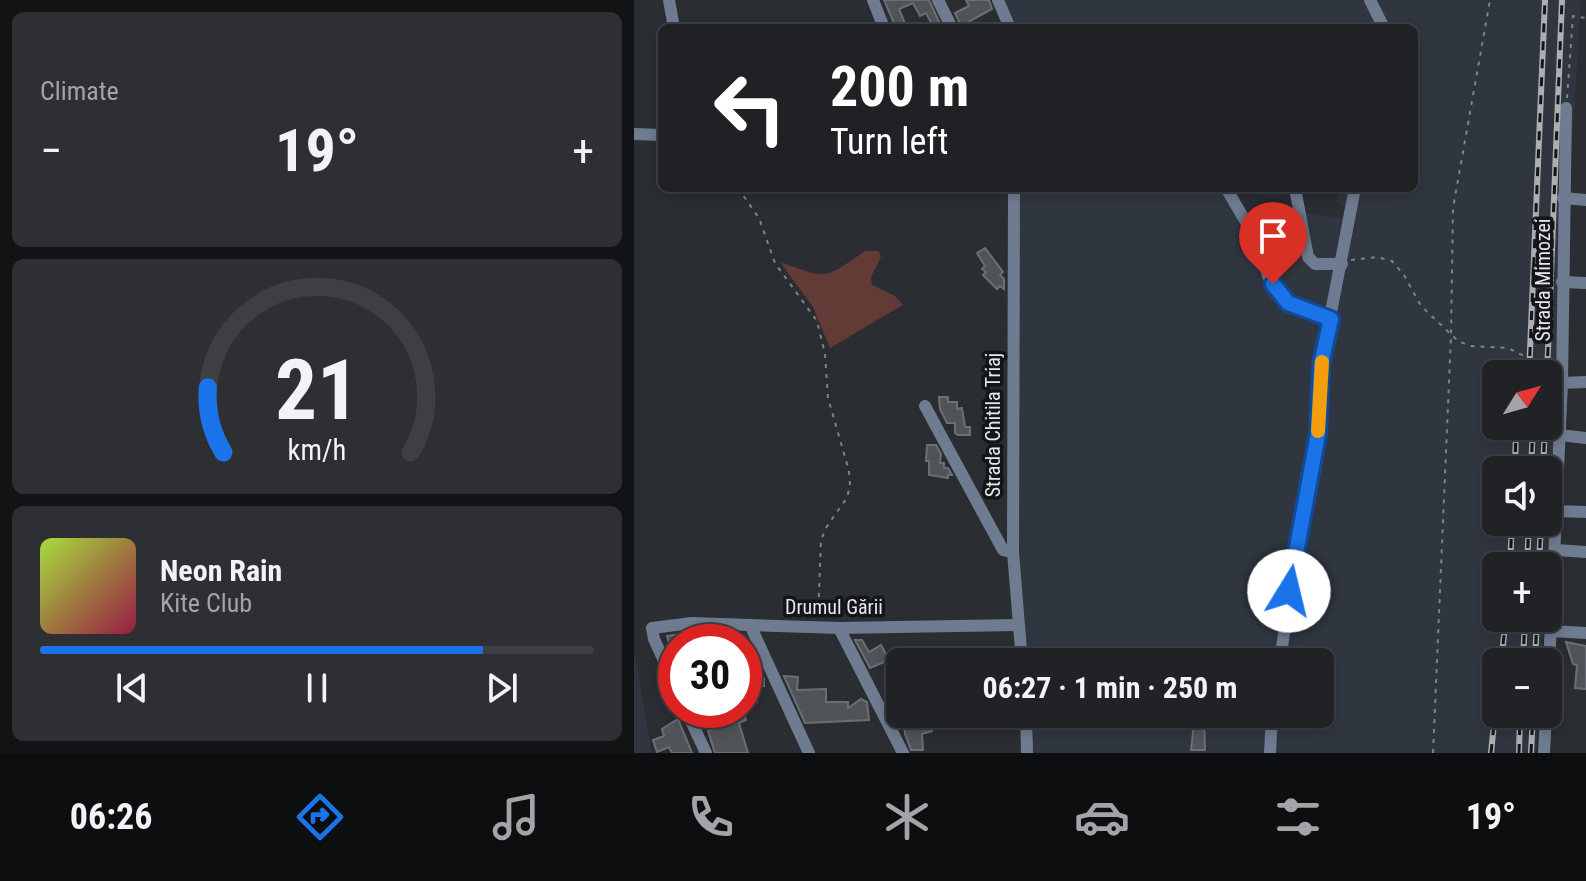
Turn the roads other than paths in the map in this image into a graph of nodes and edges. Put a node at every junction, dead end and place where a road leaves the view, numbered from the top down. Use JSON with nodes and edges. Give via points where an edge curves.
{"nodes":[{"id":1,"x":669,"y":0,"type":"edge"},
{"id":2,"x":873,"y":0,"type":"edge"},
{"id":3,"x":938,"y":0,"type":"edge"},
{"id":4,"x":998,"y":0,"type":"edge"},
{"id":5,"x":1370,"y":0,"type":"edge"},
{"id":6,"x":673,"y":24,"type":"edge"},
{"id":7,"x":882,"y":24,"type":"edge"},
{"id":8,"x":950,"y":24,"type":"edge"},
{"id":9,"x":1008,"y":24,"type":"edge"},
{"id":10,"x":1382,"y":24,"type":"edge"},
{"id":11,"x":1566,"y":108,"type":"road end"},
{"id":12,"x":634,"y":134,"type":"edge"},
{"id":13,"x":658,"y":135,"type":"edge"},
{"id":14,"x":1014,"y":192,"type":"edge"},
{"id":15,"x":1228,"y":192,"type":"edge"},
{"id":16,"x":1296,"y":192,"type":"edge"},
{"id":17,"x":1354,"y":192,"type":"edge"},
{"id":18,"x":1563,"y":198,"type":"junction"},
{"id":19,"x":1586,"y":200,"type":"edge"},
{"id":20,"x":1342,"y":264,"type":"junction"},
{"id":21,"x":1562,"y":282,"type":"junction"},
{"id":22,"x":1586,"y":283,"type":"edge"},
{"id":23,"x":1331,"y":319,"type":"junction"},
{"id":24,"x":1562,"y":360,"type":"edge"},
{"id":25,"x":1586,"y":382,"type":"edge"},
{"id":26,"x":1562,"y":383,"type":"edge"},
{"id":27,"x":925,"y":406,"type":"dead end"},
{"id":28,"x":1562,"y":435,"type":"edge"},
{"id":29,"x":1586,"y":438,"type":"edge"},
{"id":30,"x":1562,"y":511,"type":"edge"},
{"id":31,"x":1586,"y":512,"type":"edge"},
{"id":32,"x":1555,"y":536,"type":"edge"},
{"id":33,"x":1555,"y":550,"type":"joint"},
{"id":34,"x":1013,"y":552,"type":"junction"},
{"id":35,"x":1586,"y":552,"type":"edge"},
{"id":36,"x":678,"y":624,"type":"edge"},
{"id":37,"x":718,"y":624,"type":"edge"},
{"id":38,"x":762,"y":625,"type":"edge"},
{"id":39,"x":1017,"y":625,"type":"junction"},
{"id":40,"x":658,"y":627,"type":"edge"},
{"id":41,"x":839,"y":628,"type":"junction"},
{"id":42,"x":1562,"y":632,"type":"edge"},
{"id":43,"x":1586,"y":633,"type":"edge"},
{"id":44,"x":658,"y":648,"type":"edge"},
{"id":45,"x":1020,"y":648,"type":"edge"},
{"id":46,"x":1282,"y":648,"type":"edge"},
{"id":47,"x":762,"y":651,"type":"edge"},
{"id":48,"x":694,"y":728,"type":"edge"},
{"id":49,"x":1026,"y":728,"type":"edge"},
{"id":50,"x":1271,"y":728,"type":"edge"},
{"id":51,"x":1545,"y":728,"type":"edge"},
{"id":52,"x":706,"y":753,"type":"edge"},
{"id":53,"x":809,"y":753,"type":"edge"},
{"id":54,"x":903,"y":753,"type":"edge"},
{"id":55,"x":1027,"y":753,"type":"edge"},
{"id":56,"x":1270,"y":753,"type":"edge"},
{"id":57,"x":1544,"y":753,"type":"edge"}],
"edges":[{"from":1,"to":6,"type":"street"},
{"from":2,"to":7,"type":"street"},
{"from":3,"to":8,"type":"street"},
{"from":4,"to":9,"type":"street"},
{"from":5,"to":10,"type":"street"},
{"from":11,"to":18,"type":"street","name":"Strada Mimozei"},
{"from":12,"to":13,"type":"street"},
{"from":14,"to":34,"type":"street","name":"Strada Chitila Triaj"},
{"from":15,"to":23,"type":"street","via":[[1260,246],[1278,293],[1288,303]]},
{"from":16,"to":20,"type":"street","via":[[1308,257],[1315,264]]},
{"from":17,"to":20,"type":"street"},
{"from":18,"to":19,"type":"street"},
{"from":18,"to":21,"type":"street","name":"Strada Mimozei"},
{"from":20,"to":23,"type":"street"},
{"from":21,"to":22,"type":"street"},
{"from":21,"to":24,"type":"street","name":"Strada Mimozei"},
{"from":23,"to":46,"type":"street","via":[[1321,364],[1318,434]]},
{"from":25,"to":26,"type":"street"},
{"from":27,"to":34,"type":"street","via":[[1003,550]]},
{"from":28,"to":29,"type":"street"},
{"from":30,"to":31,"type":"street"},
{"from":32,"to":33,"type":"street","name":"Strada Mimozei"},
{"from":33,"to":35,"type":"street"},
{"from":34,"to":39,"type":"street","name":"Strada Chitila Triaj"},
{"from":36,"to":37,"type":"street","name":"Drumul Gării"},
{"from":38,"to":41,"type":"street","name":"Drumul Gării"},
{"from":39,"to":41,"type":"street","name":"Drumul Gării"},
{"from":39,"to":45,"type":"street","name":"Strada Chitila Triaj"},
{"from":40,"to":44,"type":"street","name":"Drumul Gării","via":[[652,628]]},
{"from":41,"to":54,"type":"street"},
{"from":42,"to":43,"type":"street"},
{"from":47,"to":53,"type":"street"},
{"from":48,"to":52,"type":"street"},
{"from":49,"to":55,"type":"street"},
{"from":50,"to":56,"type":"street"},
{"from":51,"to":57,"type":"street"}]}
